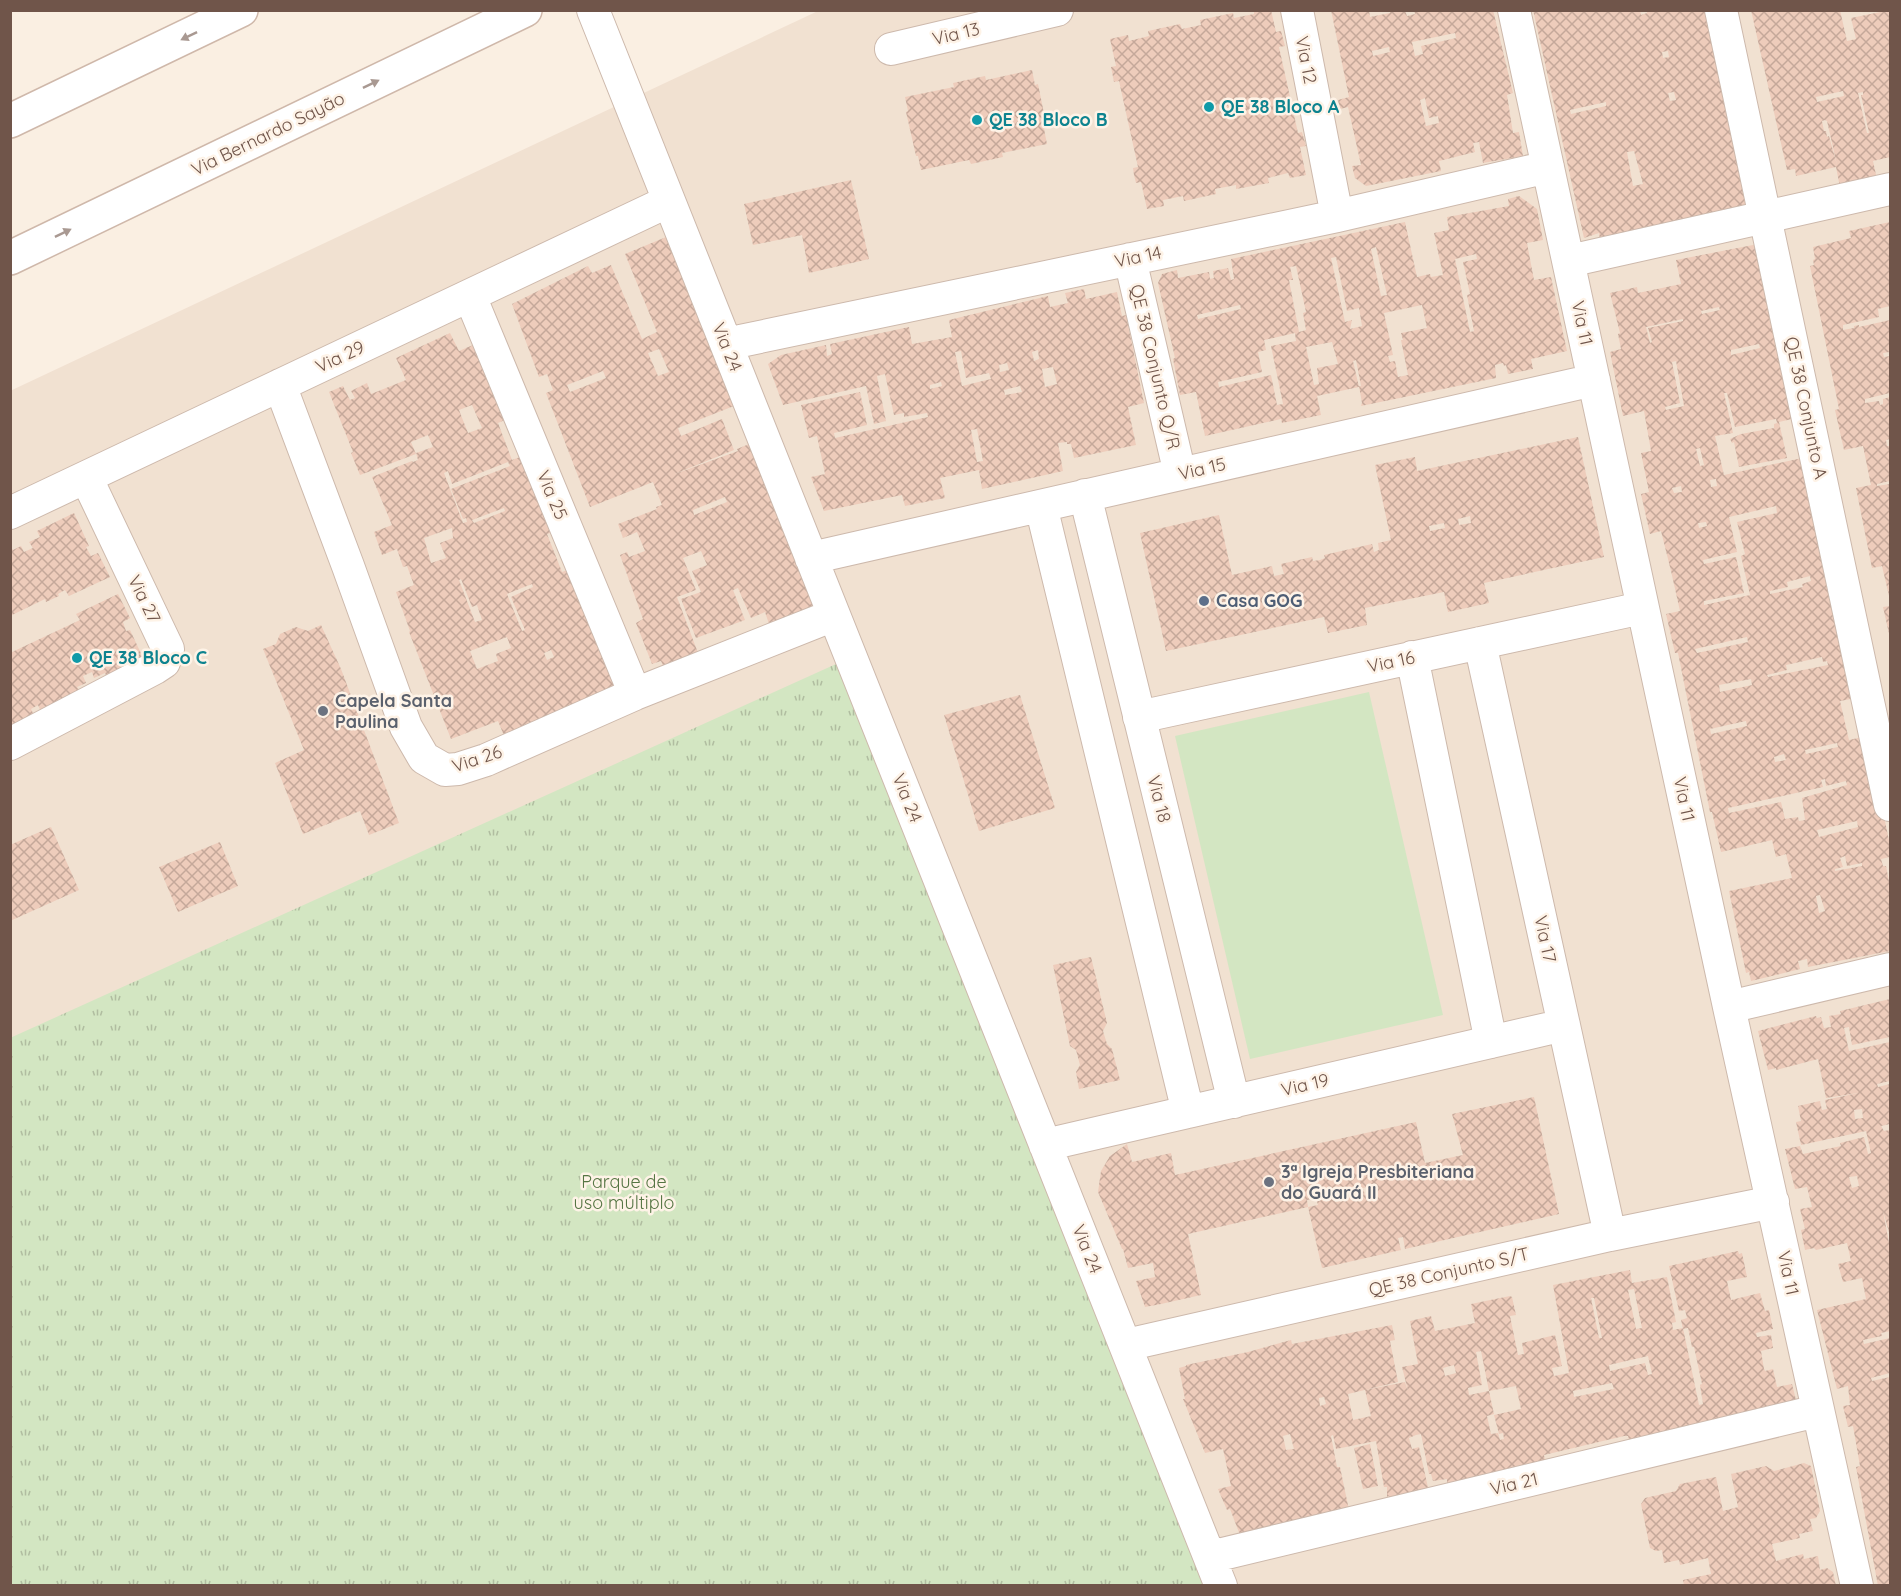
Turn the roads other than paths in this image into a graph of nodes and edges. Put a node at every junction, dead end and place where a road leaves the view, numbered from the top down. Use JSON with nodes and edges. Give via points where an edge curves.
{"nodes":[{"id":1,"x":241,"y":10,"type":"edge"},
{"id":2,"x":525,"y":10,"type":"edge"},
{"id":3,"x":593,"y":10,"type":"edge"},
{"id":4,"x":1057,"y":10,"type":"edge"},
{"id":5,"x":1297,"y":10,"type":"edge"},
{"id":6,"x":1514,"y":10,"type":"edge"},
{"id":7,"x":1721,"y":10,"type":"edge"},
{"id":8,"x":891,"y":49,"type":"dead end"},
{"id":9,"x":10,"y":121,"type":"edge"},
{"id":10,"x":1548,"y":166,"type":"junction"},
{"id":11,"x":1890,"y":189,"type":"edge"},
{"id":12,"x":669,"y":201,"type":"junction"},
{"id":13,"x":1337,"y":216,"type":"junction"},
{"id":14,"x":1765,"y":217,"type":"junction"},
{"id":15,"x":10,"y":258,"type":"edge"},
{"id":16,"x":1130,"y":259,"type":"junction"},
{"id":17,"x":1569,"y":261,"type":"junction"},
{"id":18,"x":470,"y":297,"type":"junction"},
{"id":19,"x":726,"y":344,"type":"junction"},
{"id":20,"x":1594,"y":380,"type":"junction"},
{"id":21,"x":280,"y":385,"type":"junction"},
{"id":22,"x":1180,"y":474,"type":"junction"},
{"id":23,"x":86,"y":477,"type":"junction"},
{"id":24,"x":1085,"y":495,"type":"junction"},
{"id":25,"x":1041,"y":506,"type":"junction"},
{"id":26,"x":10,"y":513,"type":"edge"},
{"id":27,"x":811,"y":558,"type":"junction"},
{"id":28,"x":1642,"y":608,"type":"junction"},
{"id":29,"x":834,"y":615,"type":"junction"},
{"id":30,"x":1480,"y":643,"type":"junction"},
{"id":31,"x":1412,"y":657,"type":"junction"},
{"id":32,"x":635,"y":694,"type":"junction"},
{"id":33,"x":1139,"y":717,"type":"junction"},
{"id":34,"x":10,"y":744,"type":"edge"},
{"id":35,"x":1890,"y":805,"type":"edge"},
{"id":36,"x":1890,"y":969,"type":"edge"},
{"id":37,"x":1729,"y":1007,"type":"junction"},
{"id":38,"x":1564,"y":1025,"type":"junction"},
{"id":39,"x":1491,"y":1042,"type":"junction"},
{"id":40,"x":1234,"y":1102,"type":"junction"},
{"id":41,"x":1188,"y":1112,"type":"junction"},
{"id":42,"x":1045,"y":1145,"type":"junction"},
{"id":43,"x":1773,"y":1202,"type":"junction"},
{"id":44,"x":1610,"y":1235,"type":"junction"},
{"id":45,"x":1126,"y":1345,"type":"junction"},
{"id":46,"x":1817,"y":1411,"type":"junction"},
{"id":47,"x":1210,"y":1557,"type":"junction"},
{"id":48,"x":1221,"y":1586,"type":"edge"},
{"id":49,"x":1857,"y":1586,"type":"edge"}],
"edges":[{"from":1,"to":9,"type":"main road","one_way":true},
{"from":15,"to":2,"type":"main road","name":"Via Bernardo Sayão","one_way":true},
{"from":3,"to":12,"type":"street","name":"Via 24"},
{"from":4,"to":8,"type":"street","name":"Via 13"},
{"from":5,"to":13,"type":"street","name":"Via 12"},
{"from":6,"to":10,"type":"street","name":"Via 11"},
{"from":7,"to":14,"type":"street","name":"QE 38 Conjunto A"},
{"from":10,"to":13,"type":"street","name":"Via 14"},
{"from":10,"to":17,"type":"street","name":"Via 11"},
{"from":11,"to":14,"type":"street"},
{"from":12,"to":18,"type":"street","name":"Via 29"},
{"from":12,"to":19,"type":"street","name":"Via 24"},
{"from":13,"to":16,"type":"street","name":"Via 14"},
{"from":14,"to":17,"type":"street"},
{"from":14,"to":35,"type":"street","name":"QE 38 Conjunto A"},
{"from":16,"to":19,"type":"street","name":"Via 14"},
{"from":16,"to":22,"type":"street","name":"QE 38 Conjunto Q/R"},
{"from":17,"to":20,"type":"street","name":"Via 11"},
{"from":18,"to":21,"type":"street","name":"Via 29"},
{"from":18,"to":32,"type":"street","name":"Via 25"},
{"from":19,"to":27,"type":"street","name":"Via 24"},
{"from":20,"to":22,"type":"street","name":"Via 15"},
{"from":20,"to":28,"type":"street","name":"Via 11"},
{"from":21,"to":23,"type":"street","name":"Via 29"},
{"from":21,"to":32,"type":"street","name":"Via 26","via":[[406,728],[424,758],[445,770],[458,769]]},
{"from":22,"to":24,"type":"street","name":"Via 15"},
{"from":23,"to":26,"type":"street","name":"Via 29"},
{"from":23,"to":34,"type":"street","name":"Via 27","via":[[168,649],[164,662],[155,668]]},
{"from":24,"to":25,"type":"street","name":"Via 15"},
{"from":24,"to":33,"type":"street","name":"Via 18"},
{"from":25,"to":27,"type":"street","name":"Via 15"},
{"from":25,"to":41,"type":"street"},
{"from":27,"to":29,"type":"street","name":"Via 24"},
{"from":28,"to":30,"type":"street","name":"Via 16"},
{"from":28,"to":37,"type":"street","name":"Via 11"},
{"from":29,"to":32,"type":"street","name":"Via 26"},
{"from":29,"to":42,"type":"street","name":"Via 24"},
{"from":30,"to":31,"type":"street","name":"Via 16"},
{"from":30,"to":38,"type":"street","name":"Via 17"},
{"from":31,"to":33,"type":"street","name":"Via 16"},
{"from":31,"to":39,"type":"street"},
{"from":33,"to":40,"type":"street","name":"Via 18"},
{"from":36,"to":37,"type":"street"},
{"from":37,"to":43,"type":"street","name":"Via 11"},
{"from":38,"to":39,"type":"street","name":"Via 19"},
{"from":38,"to":44,"type":"street","name":"Via 17"},
{"from":39,"to":40,"type":"street","name":"Via 19"},
{"from":40,"to":41,"type":"street","name":"Via 19"},
{"from":41,"to":42,"type":"street","name":"Via 19"},
{"from":42,"to":45,"type":"street","name":"Via 24"},
{"from":43,"to":44,"type":"street","name":"QE 38 Conjunto S/T"},
{"from":43,"to":46,"type":"street","name":"Via 11"},
{"from":44,"to":45,"type":"street","name":"QE 38 Conjunto S/T"},
{"from":45,"to":47,"type":"street","name":"Via 24"},
{"from":46,"to":47,"type":"street","name":"Via 21"},
{"from":46,"to":49,"type":"street","name":"Via 11"},
{"from":47,"to":48,"type":"street","name":"Via 24"}]}
